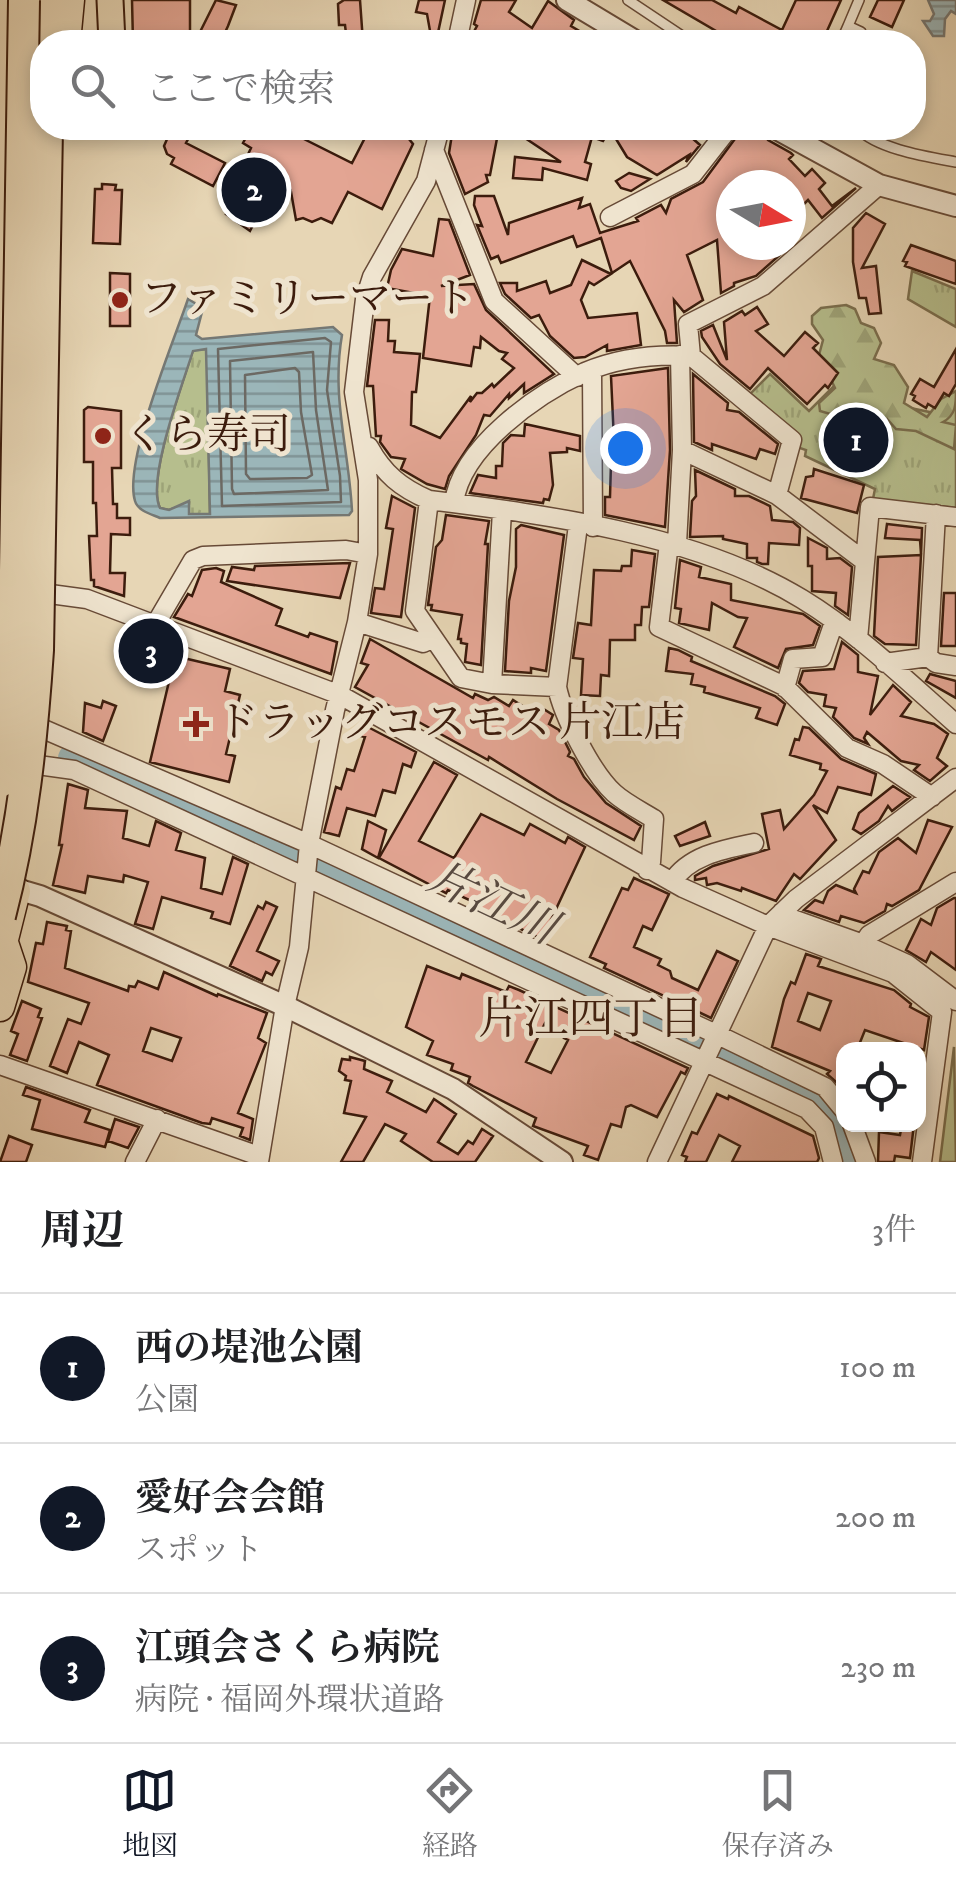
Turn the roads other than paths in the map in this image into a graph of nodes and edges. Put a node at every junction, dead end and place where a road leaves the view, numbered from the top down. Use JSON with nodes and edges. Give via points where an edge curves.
{"nodes":[{"id":1,"x":9,"y":0,"type":"edge"},
{"id":2,"x":24,"y":0,"type":"edge"},
{"id":3,"x":49,"y":0,"type":"edge"},
{"id":4,"x":70,"y":0,"type":"edge"},
{"id":5,"x":110,"y":0,"type":"edge"},
{"id":6,"x":466,"y":0,"type":"edge"},
{"id":7,"x":568,"y":0,"type":"edge"},
{"id":8,"x":628,"y":0,"type":"edge"},
{"id":9,"x":860,"y":0,"type":"edge"},
{"id":10,"x":848,"y":26,"type":"junction"},
{"id":11,"x":48,"y":30,"type":"edge"},
{"id":12,"x":67,"y":30,"type":"edge"},
{"id":13,"x":111,"y":30,"type":"edge"},
{"id":14,"x":460,"y":30,"type":"edge"},
{"id":15,"x":617,"y":30,"type":"edge"},
{"id":16,"x":673,"y":30,"type":"edge"},
{"id":17,"x":846,"y":30,"type":"edge"},
{"id":18,"x":856,"y":30,"type":"edge"},
{"id":19,"x":24,"y":133,"type":"edge"},
{"id":20,"x":57,"y":140,"type":"edge"},
{"id":21,"x":435,"y":140,"type":"edge"},
{"id":22,"x":720,"y":140,"type":"edge"},
{"id":23,"x":797,"y":140,"type":"edge"},
{"id":24,"x":877,"y":140,"type":"edge"},
{"id":25,"x":434,"y":150,"type":"junction"},
{"id":26,"x":956,"y":162,"type":"edge"},
{"id":27,"x":878,"y":185,"type":"junction"},
{"id":28,"x":956,"y":206,"type":"edge"},
{"id":29,"x":610,"y":217,"type":"dead end"},
{"id":30,"x":686,"y":355,"type":"junction"},
{"id":31,"x":584,"y":374,"type":"junction"},
{"id":32,"x":50,"y":448,"type":"junction"},
{"id":33,"x":364,"y":448,"type":"junction"},
{"id":34,"x":10,"y":450,"type":"edge"},
{"id":35,"x":682,"y":450,"type":"junction"},
{"id":36,"x":777,"y":495,"type":"junction"},
{"id":37,"x":429,"y":500,"type":"junction"},
{"id":38,"x":454,"y":503,"type":"junction"},
{"id":39,"x":502,"y":511,"type":"junction"},
{"id":40,"x":936,"y":514,"type":"junction"},
{"id":41,"x":956,"y":517,"type":"edge"},
{"id":42,"x":586,"y":526,"type":"junction"},
{"id":43,"x":673,"y":544,"type":"junction"},
{"id":44,"x":368,"y":554,"type":"junction"},
{"id":45,"x":863,"y":560,"type":"junction"},
{"id":46,"x":50,"y":594,"type":"junction"},
{"id":47,"x":357,"y":622,"type":"junction"},
{"id":48,"x":838,"y":623,"type":"junction"},
{"id":49,"x":155,"y":624,"type":"junction"},
{"id":50,"x":858,"y":639,"type":"junction"},
{"id":51,"x":432,"y":640,"type":"junction"},
{"id":52,"x":928,"y":657,"type":"junction"},
{"id":53,"x":885,"y":662,"type":"junction"},
{"id":54,"x":956,"y":666,"type":"edge"},
{"id":55,"x":492,"y":684,"type":"junction"},
{"id":56,"x":558,"y":687,"type":"junction"},
{"id":57,"x":785,"y":688,"type":"junction"},
{"id":58,"x":340,"y":695,"type":"junction"},
{"id":59,"x":956,"y":724,"type":"edge"},
{"id":60,"x":42,"y":728,"type":"junction"},
{"id":61,"x":5,"y":737,"type":"edge"},
{"id":62,"x":38,"y":764,"type":"junction"},
{"id":63,"x":956,"y":778,"type":"edge"},
{"id":64,"x":0,"y":782,"type":"edge"},
{"id":65,"x":0,"y":796,"type":"edge"},
{"id":66,"x":932,"y":798,"type":"junction"},
{"id":67,"x":754,"y":843,"type":"dead end"},
{"id":68,"x":308,"y":844,"type":"junction"},
{"id":69,"x":646,"y":870,"type":"junction"},
{"id":70,"x":304,"y":877,"type":"junction"},
{"id":71,"x":672,"y":882,"type":"junction"},
{"id":72,"x":956,"y":883,"type":"edge"},
{"id":73,"x":8,"y":886,"type":"edge"},
{"id":74,"x":775,"y":919,"type":"junction"},
{"id":75,"x":1,"y":938,"type":"edge"},
{"id":76,"x":863,"y":944,"type":"junction"},
{"id":77,"x":956,"y":1001,"type":"edge"},
{"id":78,"x":0,"y":1006,"type":"edge"},
{"id":79,"x":285,"y":1006,"type":"junction"},
{"id":80,"x":716,"y":1037,"type":"junction"},
{"id":81,"x":705,"y":1061,"type":"junction"},
{"id":82,"x":0,"y":1066,"type":"edge"},
{"id":83,"x":836,"y":1100,"type":"edge"},
{"id":84,"x":157,"y":1119,"type":"junction"},
{"id":85,"x":855,"y":1132,"type":"edge"},
{"id":86,"x":259,"y":1159,"type":"edge"},
{"id":87,"x":136,"y":1162,"type":"edge"},
{"id":88,"x":562,"y":1162,"type":"edge"},
{"id":89,"x":657,"y":1162,"type":"edge"},
{"id":90,"x":833,"y":1162,"type":"edge"},
{"id":91,"x":866,"y":1162,"type":"edge"},
{"id":92,"x":922,"y":1162,"type":"edge"}],
"edges":[{"from":1,"to":19,"type":"highway"},
{"from":2,"to":64,"type":"highway","bridge":true,"via":[[16,571]]},
{"from":3,"to":11,"type":"highway"},
{"from":4,"to":12,"type":"highway"},
{"from":5,"to":13,"type":"main road"},
{"from":6,"to":14,"type":"street"},
{"from":7,"to":15,"type":"street"},
{"from":8,"to":16,"type":"lane"},
{"from":9,"to":10,"type":"lane"},
{"from":10,"to":17,"type":"lane"},
{"from":10,"to":18,"type":"lane"},
{"from":19,"to":34,"type":"highway"},
{"from":19,"to":75,"type":"highway","bridge":true,"via":[[34,701]]},
{"from":20,"to":32,"type":"highway"},
{"from":21,"to":25,"type":"street"},
{"from":22,"to":29,"type":"street","via":[[693,174]]},
{"from":23,"to":27,"type":"street"},
{"from":24,"to":26,"type":"lane"},
{"from":25,"to":31,"type":"street","via":[[494,300]]},
{"from":25,"to":33,"type":"street","via":[[426,181],[365,300],[354,392]]},
{"from":27,"to":28,"type":"street"},
{"from":27,"to":30,"type":"street","via":[[763,286],[688,324]]},
{"from":30,"to":31,"type":"street","via":[[652,354]]},
{"from":30,"to":35,"type":"street"},
{"from":30,"to":36,"type":"street","via":[[792,440]]},
{"from":31,"to":38,"type":"street","via":[[506,420],[470,462]]},
{"from":31,"to":42,"type":"street"},
{"from":32,"to":34,"type":"street"},
{"from":32,"to":46,"type":"highway"},
{"from":33,"to":37,"type":"street","via":[[370,447],[384,473]]},
{"from":33,"to":44,"type":"street"},
{"from":34,"to":61,"type":"highway","via":[[18,591]]},
{"from":35,"to":36,"type":"street"},
{"from":35,"to":43,"type":"street"},
{"from":36,"to":45,"type":"street"},
{"from":37,"to":38,"type":"street"},
{"from":37,"to":51,"type":"street","via":[[415,611]]},
{"from":38,"to":39,"type":"street"},
{"from":39,"to":42,"type":"street"},
{"from":39,"to":55,"type":"street"},
{"from":40,"to":41,"type":"street"},
{"from":40,"to":45,"type":"street","via":[[870,507]]},
{"from":40,"to":52,"type":"street"},
{"from":42,"to":43,"type":"street"},
{"from":42,"to":56,"type":"street"},
{"from":43,"to":48,"type":"street","via":[[763,578]]},
{"from":43,"to":57,"type":"street","via":[[659,627]]},
{"from":44,"to":47,"type":"street"},
{"from":44,"to":49,"type":"street","via":[[203,556],[192,560]]},
{"from":45,"to":50,"type":"street"},
{"from":46,"to":49,"type":"street","via":[[87,599]]},
{"from":46,"to":60,"type":"highway"},
{"from":47,"to":51,"type":"street","via":[[423,644]]},
{"from":47,"to":58,"type":"street"},
{"from":48,"to":50,"type":"street"},
{"from":48,"to":57,"type":"street","via":[[822,657],[793,659]]},
{"from":49,"to":58,"type":"street"},
{"from":50,"to":53,"type":"street"},
{"from":51,"to":55,"type":"street","via":[[461,678]]},
{"from":52,"to":53,"type":"street"},
{"from":52,"to":54,"type":"street"},
{"from":53,"to":59,"type":"street"},
{"from":55,"to":56,"type":"street"},
{"from":56,"to":69,"type":"street","via":[[560,703],[602,780],[654,819]]},
{"from":57,"to":66,"type":"street","via":[[847,748]]},
{"from":58,"to":68,"type":"street"},
{"from":58,"to":69,"type":"street"},
{"from":60,"to":62,"type":"highway"},
{"from":60,"to":68,"type":"street"},
{"from":61,"to":62,"type":"street"},
{"from":61,"to":65,"type":"highway"},
{"from":62,"to":70,"type":"street","via":[[74,770]]},
{"from":62,"to":73,"type":"highway"},
{"from":63,"to":66,"type":"street"},
{"from":66,"to":74,"type":"street"},
{"from":67,"to":71,"type":"street","via":[[715,850]]},
{"from":68,"to":70,"type":"street"},
{"from":68,"to":80,"type":"street"},
{"from":69,"to":71,"type":"street"},
{"from":70,"to":79,"type":"street","via":[[299,948]]},
{"from":70,"to":81,"type":"street"},
{"from":71,"to":74,"type":"street"},
{"from":72,"to":76,"type":"street"},
{"from":73,"to":75,"type":"highway"},
{"from":73,"to":79,"type":"street"},
{"from":74,"to":76,"type":"street"},
{"from":74,"to":80,"type":"street"},
{"from":74,"to":92,"type":"street","via":[[893,972],[942,1012]]},
{"from":75,"to":78,"type":"highway","via":[[12,966]]},
{"from":76,"to":77,"type":"street","via":[[907,964]]},
{"from":79,"to":86,"type":"street"},
{"from":79,"to":88,"type":"street","via":[[452,1089]]},
{"from":80,"to":81,"type":"street"},
{"from":80,"to":83,"type":"street","via":[[825,1087]]},
{"from":81,"to":89,"type":"street"},
{"from":81,"to":90,"type":"street","via":[[807,1109],[824,1127]]},
{"from":82,"to":84,"type":"street"},
{"from":84,"to":86,"type":"street"},
{"from":84,"to":87,"type":"street"},
{"from":85,"to":91,"type":"street"}]}
